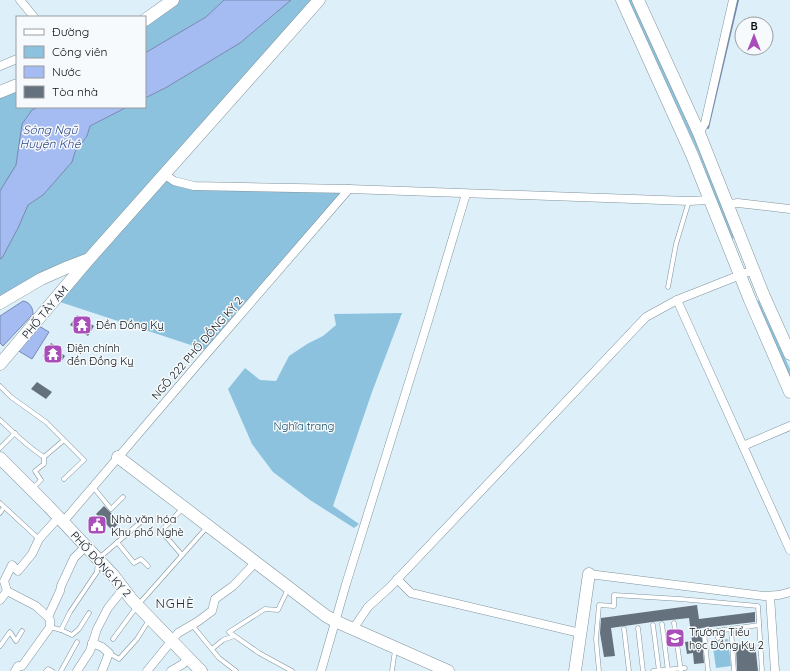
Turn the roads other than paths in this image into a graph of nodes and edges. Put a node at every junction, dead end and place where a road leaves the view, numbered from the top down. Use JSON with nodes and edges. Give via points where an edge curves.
{"nodes":[{"id":1,"x":20,"y":0,"type":"edge"},
{"id":2,"x":173,"y":0,"type":"edge"},
{"id":3,"x":319,"y":0,"type":"edge"},
{"id":4,"x":622,"y":0,"type":"edge"},
{"id":5,"x":638,"y":0,"type":"edge"},
{"id":6,"x":733,"y":0,"type":"edge"},
{"id":7,"x":33,"y":16,"type":"edge"},
{"id":8,"x":146,"y":19,"type":"edge"},
{"id":9,"x":16,"y":59,"type":"edge"},
{"id":10,"x":0,"y":66,"type":"edge"},
{"id":11,"x":16,"y":85,"type":"edge"},
{"id":12,"x":0,"y":92,"type":"edge"},
{"id":13,"x":699,"y":132,"type":"junction"},
{"id":14,"x":164,"y":174,"type":"junction"},
{"id":15,"x":349,"y":189,"type":"junction"},
{"id":16,"x":466,"y":194,"type":"junction"},
{"id":17,"x":710,"y":200,"type":"junction"},
{"id":18,"x":689,"y":202,"type":"junction"},
{"id":19,"x":729,"y":204,"type":"junction"},
{"id":20,"x":790,"y":209,"type":"edge"},
{"id":21,"x":89,"y":259,"type":"junction"},
{"id":22,"x":754,"y":270,"type":"junction"},
{"id":23,"x":739,"y":275,"type":"junction"},
{"id":24,"x":668,"y":287,"type":"dead end"},
{"id":25,"x":677,"y":300,"type":"junction"},
{"id":26,"x":0,"y":303,"type":"edge"},
{"id":27,"x":790,"y":354,"type":"edge"},
{"id":28,"x":0,"y":364,"type":"edge"},
{"id":29,"x":0,"y":386,"type":"edge"},
{"id":30,"x":790,"y":392,"type":"edge"},
{"id":31,"x":0,"y":420,"type":"edge"},
{"id":32,"x":790,"y":426,"type":"edge"},
{"id":33,"x":15,"y":433,"type":"junction"},
{"id":34,"x":64,"y":440,"type":"junction"},
{"id":35,"x":743,"y":446,"type":"junction"},
{"id":36,"x":0,"y":448,"type":"edge"},
{"id":37,"x":44,"y":457,"type":"junction"},
{"id":38,"x":118,"y":457,"type":"junction"},
{"id":39,"x":0,"y":458,"type":"edge"},
{"id":40,"x":64,"y":479,"type":"dead end"},
{"id":41,"x":93,"y":488,"type":"junction"},
{"id":42,"x":32,"y":490,"type":"junction"},
{"id":43,"x":123,"y":497,"type":"dead end"},
{"id":44,"x":0,"y":503,"type":"edge"},
{"id":45,"x":4,"y":507,"type":"junction"},
{"id":46,"x":184,"y":507,"type":"junction"},
{"id":47,"x":0,"y":513,"type":"edge"},
{"id":48,"x":61,"y":520,"type":"junction"},
{"id":49,"x":143,"y":520,"type":"dead end"},
{"id":50,"x":208,"y":526,"type":"junction"},
{"id":51,"x":39,"y":539,"type":"junction"},
{"id":52,"x":117,"y":542,"type":"junction"},
{"id":53,"x":86,"y":546,"type":"junction"},
{"id":54,"x":790,"y":550,"type":"edge"},
{"id":55,"x":182,"y":555,"type":"junction"},
{"id":56,"x":98,"y":559,"type":"junction"},
{"id":57,"x":256,"y":562,"type":"junction"},
{"id":58,"x":148,"y":566,"type":"dead end"},
{"id":59,"x":589,"y":574,"type":"joint"},
{"id":60,"x":397,"y":579,"type":"junction"},
{"id":61,"x":288,"y":587,"type":"junction"},
{"id":62,"x":124,"y":588,"type":"junction"},
{"id":63,"x":7,"y":592,"type":"junction"},
{"id":64,"x":790,"y":592,"type":"edge"},
{"id":65,"x":770,"y":596,"type":"junction"},
{"id":66,"x":0,"y":600,"type":"edge"},
{"id":67,"x":138,"y":605,"type":"junction"},
{"id":68,"x":89,"y":613,"type":"dead end"},
{"id":69,"x":48,"y":617,"type":"junction"},
{"id":70,"x":151,"y":618,"type":"junction"},
{"id":71,"x":335,"y":622,"type":"junction"},
{"id":72,"x":674,"y":623,"type":"dead end"},
{"id":73,"x":662,"y":624,"type":"dead end"},
{"id":74,"x":192,"y":625,"type":"junction"},
{"id":75,"x":653,"y":625,"type":"dead end"},
{"id":76,"x":759,"y":625,"type":"junction"},
{"id":77,"x":50,"y":626,"type":"junction"},
{"id":78,"x":638,"y":628,"type":"dead end"},
{"id":79,"x":353,"y":629,"type":"junction"},
{"id":80,"x":624,"y":629,"type":"dead end"},
{"id":81,"x":731,"y":629,"type":"junction"},
{"id":82,"x":61,"y":630,"type":"junction"},
{"id":83,"x":22,"y":631,"type":"dead end"},
{"id":84,"x":704,"y":632,"type":"dead end"},
{"id":85,"x":580,"y":633,"type":"junction"},
{"id":86,"x":234,"y":636,"type":"junction"},
{"id":87,"x":718,"y":638,"type":"dead end"},
{"id":88,"x":113,"y":639,"type":"dead end"},
{"id":89,"x":172,"y":640,"type":"junction"},
{"id":90,"x":77,"y":642,"type":"dead end"},
{"id":91,"x":92,"y":643,"type":"junction"},
{"id":92,"x":0,"y":646,"type":"edge"},
{"id":93,"x":395,"y":648,"type":"junction"},
{"id":94,"x":212,"y":649,"type":"junction"},
{"id":95,"x":110,"y":653,"type":"junction"},
{"id":96,"x":188,"y":658,"type":"junction"},
{"id":97,"x":682,"y":669,"type":"edge"},
{"id":98,"x":444,"y":670,"type":"edge"},
{"id":99,"x":668,"y":670,"type":"edge"},
{"id":100,"x":15,"y":671,"type":"edge"},
{"id":101,"x":46,"y":671,"type":"edge"},
{"id":102,"x":52,"y":671,"type":"edge"},
{"id":103,"x":61,"y":671,"type":"edge"},
{"id":104,"x":77,"y":671,"type":"edge"},
{"id":105,"x":102,"y":671,"type":"edge"},
{"id":106,"x":147,"y":671,"type":"edge"},
{"id":107,"x":171,"y":671,"type":"edge"},
{"id":108,"x":202,"y":671,"type":"edge"},
{"id":109,"x":236,"y":671,"type":"edge"},
{"id":110,"x":292,"y":671,"type":"edge"},
{"id":111,"x":321,"y":671,"type":"edge"},
{"id":112,"x":392,"y":671,"type":"edge"},
{"id":113,"x":575,"y":671,"type":"edge"},
{"id":114,"x":599,"y":671,"type":"edge"},
{"id":115,"x":629,"y":671,"type":"edge"},
{"id":116,"x":643,"y":671,"type":"edge"},
{"id":117,"x":653,"y":671,"type":"edge"},
{"id":118,"x":659,"y":671,"type":"edge"},
{"id":119,"x":708,"y":671,"type":"edge"},
{"id":120,"x":734,"y":671,"type":"edge"},
{"id":121,"x":762,"y":671,"type":"edge"},
{"id":122,"x":775,"y":671,"type":"edge"}],
"edges":[{"from":1,"to":7,"type":"street"},
{"from":2,"to":8,"type":"street"},
{"from":3,"to":14,"type":"street","name":"PHỐ TÂY AM"},
{"from":4,"to":17,"type":"street"},
{"from":5,"to":13,"type":"street"},
{"from":6,"to":13,"type":"street","via":[[705,123]]},
{"from":9,"to":10,"type":"street"},
{"from":11,"to":12,"type":"street"},
{"from":13,"to":19,"type":"street"},
{"from":14,"to":15,"type":"street","via":[[174,181],[194,186]]},
{"from":14,"to":21,"type":"street","name":"PHỐ TÂY AM"},
{"from":15,"to":16,"type":"street"},
{"from":15,"to":38,"type":"street","name":"NGÕ 222 PHỐ ĐỒNG KỴ 2"},
{"from":16,"to":18,"type":"street"},
{"from":16,"to":71,"type":"street"},
{"from":17,"to":18,"type":"street"},
{"from":17,"to":23,"type":"street"},
{"from":18,"to":24,"type":"lane","via":[[676,244]]},
{"from":19,"to":20,"type":"street"},
{"from":19,"to":22,"type":"street"},
{"from":21,"to":26,"type":"street","via":[[41,280]]},
{"from":21,"to":28,"type":"street","name":"PHỐ TÂY AM"},
{"from":22,"to":23,"type":"street"},
{"from":22,"to":27,"type":"street"},
{"from":23,"to":25,"type":"street"},
{"from":23,"to":30,"type":"street"},
{"from":25,"to":35,"type":"street"},
{"from":25,"to":60,"type":"street","via":[[646,316]]},
{"from":29,"to":34,"type":"lane","via":[[46,422]]},
{"from":31,"to":33,"type":"lane"},
{"from":32,"to":35,"type":"street"},
{"from":33,"to":36,"type":"lane"},
{"from":33,"to":37,"type":"lane","via":[[32,450]]},
{"from":34,"to":37,"type":"lane"},
{"from":34,"to":40,"type":"lane","via":[[84,460]]},
{"from":35,"to":54,"type":"street"},
{"from":37,"to":42,"type":"lane","via":[[44,464],[35,471],[41,480]]},
{"from":38,"to":41,"type":"street","name":"NGÕ 222 PHỐ ĐỒNG KỴ 2"},
{"from":38,"to":46,"type":"street"},
{"from":39,"to":42,"type":"street","name":"PHỐ ĐỒNG KỴ 2"},
{"from":41,"to":43,"type":"lane","via":[[111,509]]},
{"from":41,"to":48,"type":"street","name":"NGÕ 222 PHỐ ĐỒNG KỴ 2"},
{"from":42,"to":48,"type":"street","name":"PHỐ ĐỒNG KỴ 2"},
{"from":44,"to":45,"type":"lane"},
{"from":45,"to":47,"type":"lane"},
{"from":45,"to":51,"type":"lane"},
{"from":46,"to":50,"type":"street"},
{"from":46,"to":55,"type":"lane","via":[[161,531]]},
{"from":48,"to":51,"type":"street","name":"NGÕ 222 PHỐ ĐỒNG KỴ 2"},
{"from":48,"to":53,"type":"street","name":"PHỐ ĐỒNG KỴ 2"},
{"from":49,"to":52,"type":"lane"},
{"from":50,"to":55,"type":"lane"},
{"from":50,"to":57,"type":"street"},
{"from":51,"to":63,"type":"street","name":"NGÕ 222 PHỐ ĐỒNG KỴ 2","via":[[32,554],[18,571],[12,565],[4,581]]},
{"from":52,"to":56,"type":"lane"},
{"from":52,"to":58,"type":"lane","via":[[134,563],[140,559]]},
{"from":53,"to":56,"type":"street","name":"PHỐ ĐỒNG KỴ 2"},
{"from":53,"to":69,"type":"street","via":[[74,558]]},
{"from":55,"to":67,"type":"lane"},
{"from":56,"to":62,"type":"street","name":"PHỐ ĐỒNG KỴ 2"},
{"from":56,"to":82,"type":"lane","via":[[97,572]]},
{"from":57,"to":61,"type":"street"},
{"from":57,"to":74,"type":"street","via":[[233,586],[216,599],[212,611]]},
{"from":59,"to":65,"type":"street"},
{"from":59,"to":85,"type":"street"},
{"from":60,"to":79,"type":"street","via":[[368,607]]},
{"from":60,"to":85,"type":"street","via":[[411,593]]},
{"from":61,"to":71,"type":"street"},
{"from":61,"to":86,"type":"lane","via":[[278,610],[265,609],[229,632]]},
{"from":62,"to":67,"type":"street","name":"PHỐ ĐỒNG KỴ 2"},
{"from":62,"to":91,"type":"street","via":[[108,608]]},
{"from":63,"to":66,"type":"street"},
{"from":63,"to":69,"type":"street","via":[[36,606]]},
{"from":64,"to":65,"type":"street"},
{"from":65,"to":122,"type":"street"},
{"from":67,"to":70,"type":"street","name":"PHỐ ĐỒNG KỴ 2"},
{"from":67,"to":88,"type":"lane"},
{"from":68,"to":82,"type":"lane","via":[[72,635]]},
{"from":69,"to":77,"type":"street"},
{"from":70,"to":89,"type":"street","name":"PHỐ ĐỒNG KỴ 2"},
{"from":70,"to":95,"type":"lane","via":[[119,659]]},
{"from":71,"to":79,"type":"street"},
{"from":71,"to":111,"type":"street"},
{"from":72,"to":97,"type":"lane"},
{"from":73,"to":99,"type":"lane"},
{"from":74,"to":89,"type":"street"},
{"from":74,"to":94,"type":"lane"},
{"from":75,"to":118,"type":"lane"},
{"from":76,"to":81,"type":"lane"},
{"from":76,"to":114,"type":"lane","via":[[758,606],[614,595],[614,606],[599,605],[596,639]]},
{"from":76,"to":121,"type":"lane"},
{"from":77,"to":82,"type":"lane"},
{"from":77,"to":100,"type":"street","via":[[22,666],[18,666]]},
{"from":78,"to":116,"type":"lane"},
{"from":79,"to":93,"type":"street"},
{"from":80,"to":115,"type":"lane"},
{"from":81,"to":87,"type":"lane","via":[[716,631]]},
{"from":81,"to":120,"type":"lane"},
{"from":83,"to":92,"type":"lane","via":[[16,641],[10,632]]},
{"from":84,"to":119,"type":"lane"},
{"from":85,"to":113,"type":"street"},
{"from":86,"to":94,"type":"lane"},
{"from":86,"to":110,"type":"lane"},
{"from":89,"to":96,"type":"street","name":"PHỐ ĐỒNG KỴ 2"},
{"from":89,"to":106,"type":"street"},
{"from":90,"to":103,"type":"lane"},
{"from":91,"to":95,"type":"street"},
{"from":91,"to":104,"type":"street","via":[[90,651]]},
{"from":93,"to":98,"type":"street"},
{"from":93,"to":112,"type":"lane"},
{"from":94,"to":109,"type":"lane"},
{"from":95,"to":105,"type":"street"},
{"from":96,"to":107,"type":"street"},
{"from":96,"to":108,"type":"street","name":"PHỐ ĐỒNG KỴ 2"},
{"from":97,"to":99,"type":"lane"},
{"from":99,"to":118,"type":"lane"},
{"from":101,"to":102,"type":"lane"},
{"from":117,"to":118,"type":"lane"}]}
